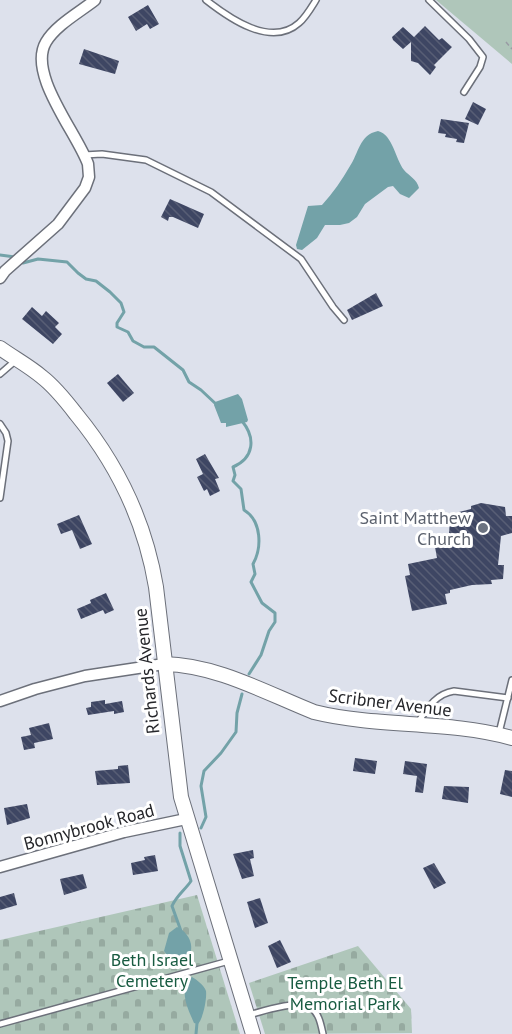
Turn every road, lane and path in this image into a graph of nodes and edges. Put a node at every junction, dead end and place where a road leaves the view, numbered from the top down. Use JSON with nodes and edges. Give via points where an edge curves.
{"nodes":[{"id":1,"x":95,"y":0,"type":"edge"},
{"id":2,"x":206,"y":0,"type":"edge"},
{"id":3,"x":316,"y":0,"type":"edge"},
{"id":4,"x":429,"y":0,"type":"edge"},
{"id":5,"x":506,"y":42,"type":"dead end"},
{"id":6,"x":512,"y":49,"type":"edge"},
{"id":7,"x":464,"y":92,"type":"dead end"},
{"id":8,"x":84,"y":155,"type":"junction"},
{"id":9,"x":0,"y":278,"type":"edge"},
{"id":10,"x":344,"y":320,"type":"dead end"},
{"id":11,"x":0,"y":348,"type":"edge"},
{"id":12,"x":17,"y":360,"type":"junction"},
{"id":13,"x":0,"y":374,"type":"edge"},
{"id":14,"x":0,"y":424,"type":"edge"},
{"id":15,"x":0,"y":498,"type":"edge"},
{"id":16,"x":164,"y":664,"type":"junction"},
{"id":17,"x":512,"y":680,"type":"edge"},
{"id":18,"x":508,"y":698,"type":"junction"},
{"id":19,"x":0,"y":701,"type":"edge"},
{"id":20,"x":416,"y":725,"type":"junction"},
{"id":21,"x":505,"y":736,"type":"edge"},
{"id":22,"x":186,"y":819,"type":"junction"},
{"id":23,"x":0,"y":867,"type":"edge"},
{"id":24,"x":231,"y":961,"type":"junction"},
{"id":25,"x":248,"y":1016,"type":"junction"},
{"id":26,"x":0,"y":1024,"type":"edge"},
{"id":27,"x":253,"y":1034,"type":"edge"},
{"id":28,"x":323,"y":1034,"type":"edge"}],
"edges":[{"from":1,"to":8,"type":"street","via":[[53,33],[41,53],[45,81]]},
{"from":2,"to":3,"type":"lane","via":[[252,28],[275,31],[298,24]]},
{"from":4,"to":7,"type":"lane","via":[[483,57]]},
{"from":5,"to":6,"type":"path"},
{"from":8,"to":9,"type":"street","via":[[89,171],[85,188],[58,224]]},
{"from":8,"to":10,"type":"lane","via":[[151,162],[211,192],[301,259]]},
{"from":11,"to":12,"type":"street","name":"Richards Avenue"},
{"from":12,"to":13,"type":"lane"},
{"from":12,"to":16,"type":"street","name":"Richards Avenue","via":[[43,377],[69,405],[93,434],[122,481],[150,554]]},
{"from":14,"to":15,"type":"lane","via":[[8,441]]},
{"from":16,"to":19,"type":"street","via":[[85,676]]},
{"from":16,"to":20,"type":"street","name":"Scribner Avenue","via":[[209,671],[314,712]]},
{"from":16,"to":22,"type":"street","name":"Richards Avenue","via":[[177,777]]},
{"from":17,"to":18,"type":"lane"},
{"from":18,"to":20,"type":"lane","via":[[454,691],[442,694]]},
{"from":18,"to":21,"type":"lane"},
{"from":20,"to":21,"type":"street","name":"Scribner Avenue"},
{"from":22,"to":23,"type":"street","name":"Bonnybrook Road"},
{"from":22,"to":24,"type":"street","name":"Richards Avenue"},
{"from":24,"to":25,"type":"street","name":"Richards Avenue"},
{"from":24,"to":26,"type":"lane"},
{"from":25,"to":27,"type":"street","name":"Richards Avenue"},
{"from":25,"to":28,"type":"lane","via":[[266,1009],[306,1005],[315,1011]]}]}
